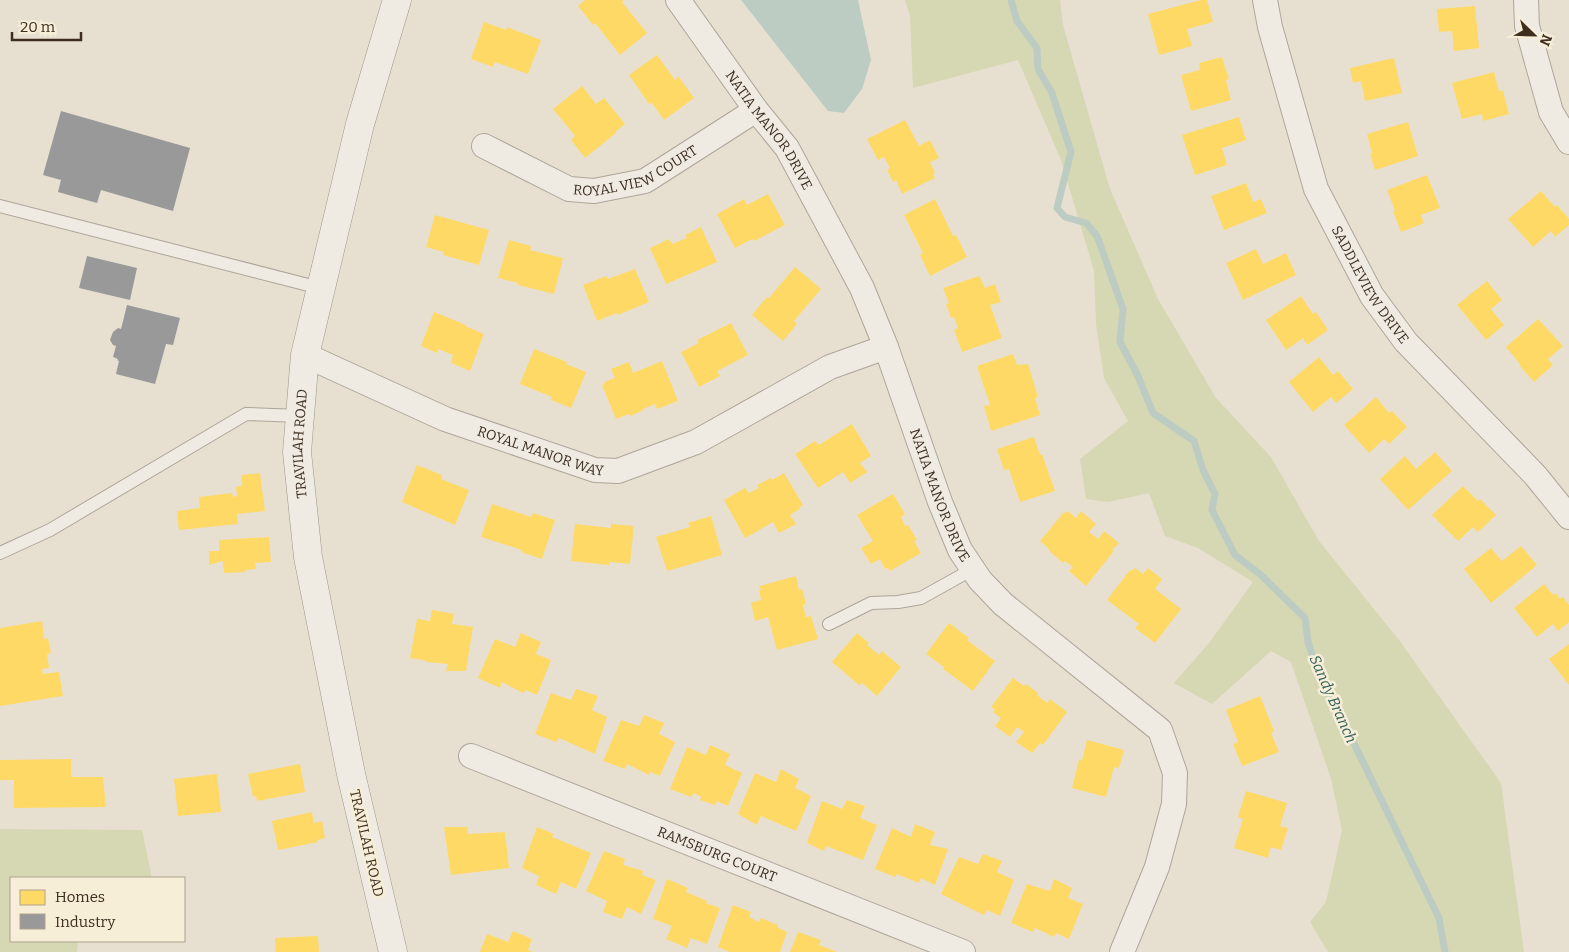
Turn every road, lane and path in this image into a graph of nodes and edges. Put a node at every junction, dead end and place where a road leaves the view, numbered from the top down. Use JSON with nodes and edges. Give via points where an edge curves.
{"nodes":[{"id":1,"x":397,"y":0,"type":"edge"},
{"id":2,"x":678,"y":0,"type":"edge"},
{"id":3,"x":1265,"y":0,"type":"edge"},
{"id":4,"x":1526,"y":0,"type":"edge"},
{"id":5,"x":756,"y":110,"type":"junction"},
{"id":6,"x":1569,"y":142,"type":"edge"},
{"id":7,"x":484,"y":146,"type":"dead end"},
{"id":8,"x":0,"y":206,"type":"edge"},
{"id":9,"x":320,"y":288,"type":"junction"},
{"id":10,"x":886,"y":347,"type":"junction"},
{"id":11,"x":305,"y":355,"type":"junction"},
{"id":12,"x":300,"y":416,"type":"junction"},
{"id":13,"x":1569,"y":517,"type":"edge"},
{"id":14,"x":0,"y":553,"type":"edge"},
{"id":15,"x":973,"y":569,"type":"junction"},
{"id":16,"x":829,"y":624,"type":"dead end"},
{"id":17,"x":471,"y":756,"type":"dead end"},
{"id":18,"x":392,"y":952,"type":"edge"},
{"id":19,"x":963,"y":952,"type":"edge"},
{"id":20,"x":1122,"y":952,"type":"edge"}],
"edges":[{"from":1,"to":9,"type":"main road","name":"TRAVILAH ROAD","via":[[360,124]]},
{"from":2,"to":5,"type":"street","name":"NATIA MANOR DRIVE"},
{"from":3,"to":13,"type":"street","name":"SADDLEVIEW DRIVE","via":[[1316,189],[1372,296],[1406,342],[1535,475]]},
{"from":4,"to":6,"type":"street","via":[[1527,26],[1551,112]]},
{"from":5,"to":7,"type":"street","name":"ROYAL VIEW COURT","via":[[645,181],[594,191],[569,189]]},
{"from":5,"to":10,"type":"street","name":"NATIA MANOR DRIVE","via":[[787,148],[862,288]]},
{"from":8,"to":9,"type":"lane"},
{"from":9,"to":11,"type":"main road","name":"TRAVILAH ROAD"},
{"from":10,"to":11,"type":"street","name":"ROYAL MANOR WAY","via":[[830,367],[696,442],[618,471],[595,470],[445,419]]},
{"from":10,"to":15,"type":"street","name":"NATIA MANOR DRIVE","via":[[940,502],[960,550]]},
{"from":11,"to":12,"type":"main road","name":"TRAVILAH ROAD"},
{"from":12,"to":14,"type":"lane","via":[[246,414],[50,530]]},
{"from":12,"to":18,"type":"main road","name":"TRAVILAH ROAD","via":[[298,452],[308,557],[351,774]]},
{"from":15,"to":16,"type":"lane","via":[[921,598],[871,603]]},
{"from":15,"to":20,"type":"street","name":"NATIA MANOR DRIVE","via":[[1003,604],[1160,730],[1175,773],[1174,804],[1157,867]]},
{"from":17,"to":19,"type":"street","name":"RAMSBURG COURT"}]}
